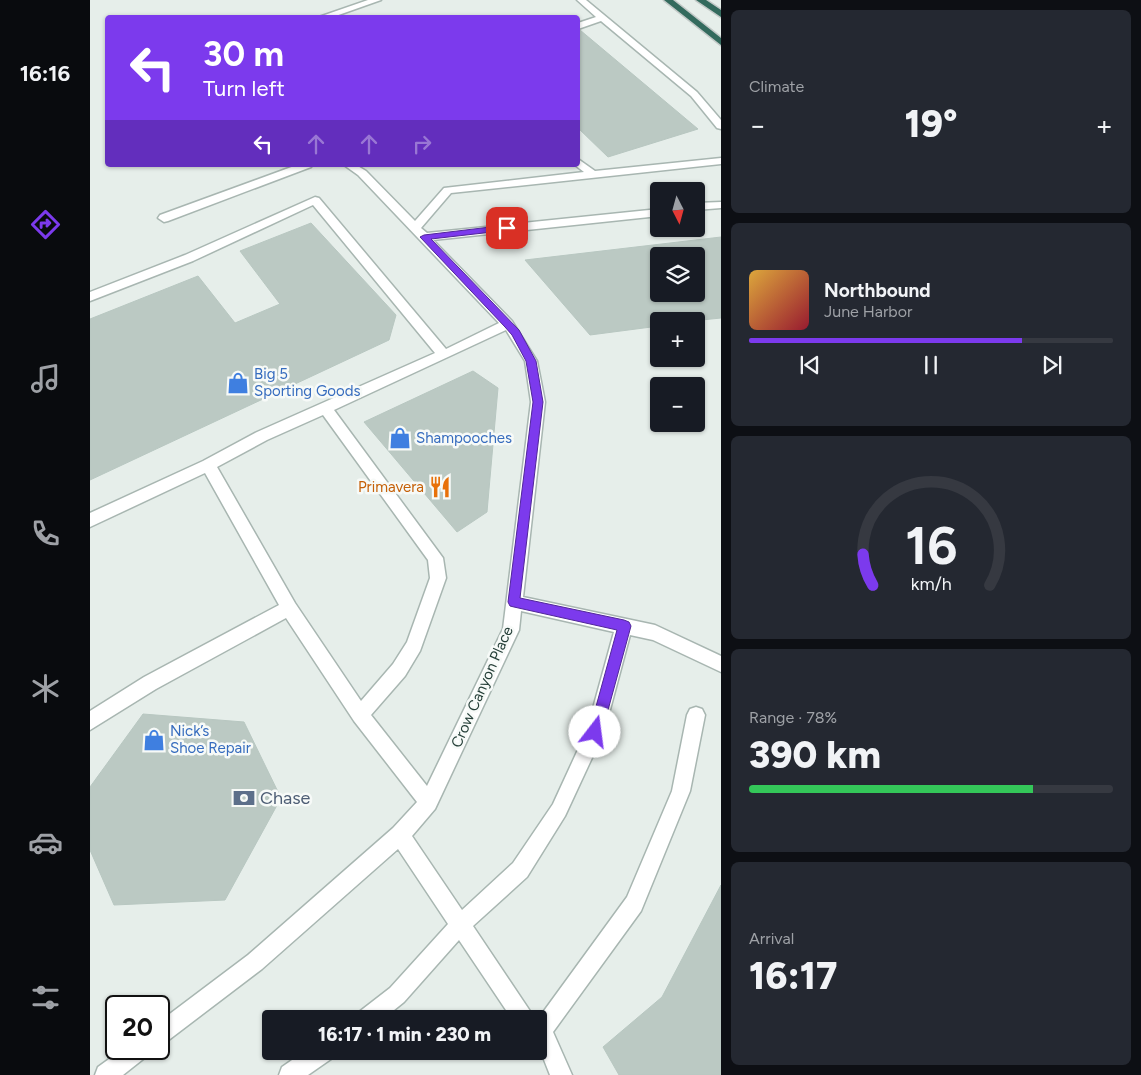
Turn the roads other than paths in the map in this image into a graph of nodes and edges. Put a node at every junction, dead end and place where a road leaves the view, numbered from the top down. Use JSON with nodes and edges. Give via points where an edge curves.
{"nodes":[{"id":1,"x":377,"y":0,"type":"edge"},
{"id":2,"x":581,"y":0,"type":"edge"},
{"id":3,"x":668,"y":0,"type":"edge"},
{"id":4,"x":700,"y":0,"type":"edge"},
{"id":5,"x":721,"y":14,"type":"edge"},
{"id":6,"x":338,"y":15,"type":"edge"},
{"id":7,"x":603,"y":18,"type":"junction"},
{"id":8,"x":580,"y":25,"type":"edge"},
{"id":9,"x":721,"y":42,"type":"edge"},
{"id":10,"x":721,"y":126,"type":"edge"},
{"id":11,"x":721,"y":161,"type":"edge"},
{"id":12,"x":580,"y":164,"type":"edge"},
{"id":13,"x":302,"y":167,"type":"edge"},
{"id":14,"x":353,"y":167,"type":"edge"},
{"id":15,"x":593,"y":175,"type":"junction"},
{"id":16,"x":721,"y":205,"type":"edge"},
{"id":17,"x":705,"y":207,"type":"edge"},
{"id":18,"x":650,"y":213,"type":"edge"},
{"id":19,"x":164,"y":218,"type":"dead end"},
{"id":20,"x":420,"y":233,"type":"junction"},
{"id":21,"x":90,"y":297,"type":"edge"},
{"id":22,"x":508,"y":324,"type":"junction"},
{"id":23,"x":444,"y":355,"type":"junction"},
{"id":24,"x":324,"y":408,"type":"junction"},
{"id":25,"x":208,"y":465,"type":"junction"},
{"id":26,"x":90,"y":521,"type":"edge"},
{"id":27,"x":514,"y":602,"type":"junction"},
{"id":28,"x":290,"y":608,"type":"junction"},
{"id":29,"x":624,"y":626,"type":"junction"},
{"id":30,"x":721,"y":664,"type":"edge"},
{"id":31,"x":360,"y":715,"type":"junction"},
{"id":32,"x":696,"y":715,"type":"dead end"},
{"id":33,"x":90,"y":721,"type":"edge"},
{"id":34,"x":429,"y":803,"type":"junction"},
{"id":35,"x":400,"y":835,"type":"junction"},
{"id":36,"x":460,"y":924,"type":"junction"},
{"id":37,"x":377,"y":1010,"type":"edge"},
{"id":38,"x":524,"y":1010,"type":"edge"},
{"id":39,"x":547,"y":1024,"type":"edge"},
{"id":40,"x":170,"y":1027,"type":"edge"},
{"id":41,"x":547,"y":1048,"type":"edge"},
{"id":42,"x":126,"y":1060,"type":"edge"},
{"id":43,"x":311,"y":1060,"type":"edge"},
{"id":44,"x":106,"y":1075,"type":"edge"},
{"id":45,"x":290,"y":1075,"type":"edge"},
{"id":46,"x":561,"y":1075,"type":"edge"}],
"edges":[{"from":1,"to":6,"type":"street"},
{"from":2,"to":7,"type":"street"},
{"from":3,"to":9,"type":"highway"},
{"from":4,"to":5,"type":"highway"},
{"from":7,"to":8,"type":"street"},
{"from":7,"to":10,"type":"street","via":[[694,94]]},
{"from":11,"to":15,"type":"street"},
{"from":12,"to":15,"type":"street"},
{"from":13,"to":19,"type":"street"},
{"from":14,"to":20,"type":"street","name":"Crow Canyon Place","via":[[362,172]]},
{"from":15,"to":20,"type":"street","via":[[448,190]]},
{"from":16,"to":17,"type":"street"},
{"from":18,"to":20,"type":"street"},
{"from":20,"to":22,"type":"street","name":"Crow Canyon Place"},
{"from":21,"to":23,"type":"street","via":[[189,258],[315,200]]},
{"from":22,"to":23,"type":"street"},
{"from":22,"to":27,"type":"street","name":"Crow Canyon Place","via":[[531,361],[538,402]]},
{"from":23,"to":24,"type":"street"},
{"from":24,"to":25,"type":"street"},
{"from":24,"to":31,"type":"street","via":[[435,558],[438,578],[414,646],[399,670]]},
{"from":25,"to":26,"type":"street"},
{"from":25,"to":28,"type":"street"},
{"from":27,"to":29,"type":"street"},
{"from":27,"to":34,"type":"street","name":"Crow Canyon Place","via":[[511,630]]},
{"from":28,"to":31,"type":"street"},
{"from":28,"to":33,"type":"street","via":[[150,683]]},
{"from":29,"to":30,"type":"street","via":[[655,633]]},
{"from":29,"to":36,"type":"street","via":[[595,732],[559,810],[520,870]]},
{"from":31,"to":34,"type":"street"},
{"from":32,"to":39,"type":"street","via":[[681,791],[634,904]]},
{"from":34,"to":35,"type":"street","name":"Crow Canyon Place"},
{"from":35,"to":36,"type":"street"},
{"from":35,"to":40,"type":"street","name":"Crow Canyon Place","via":[[255,962]]},
{"from":36,"to":37,"type":"street","via":[[396,995]]},
{"from":36,"to":38,"type":"street"},
{"from":41,"to":46,"type":"street"},
{"from":42,"to":44,"type":"street"},
{"from":43,"to":45,"type":"street"}]}
